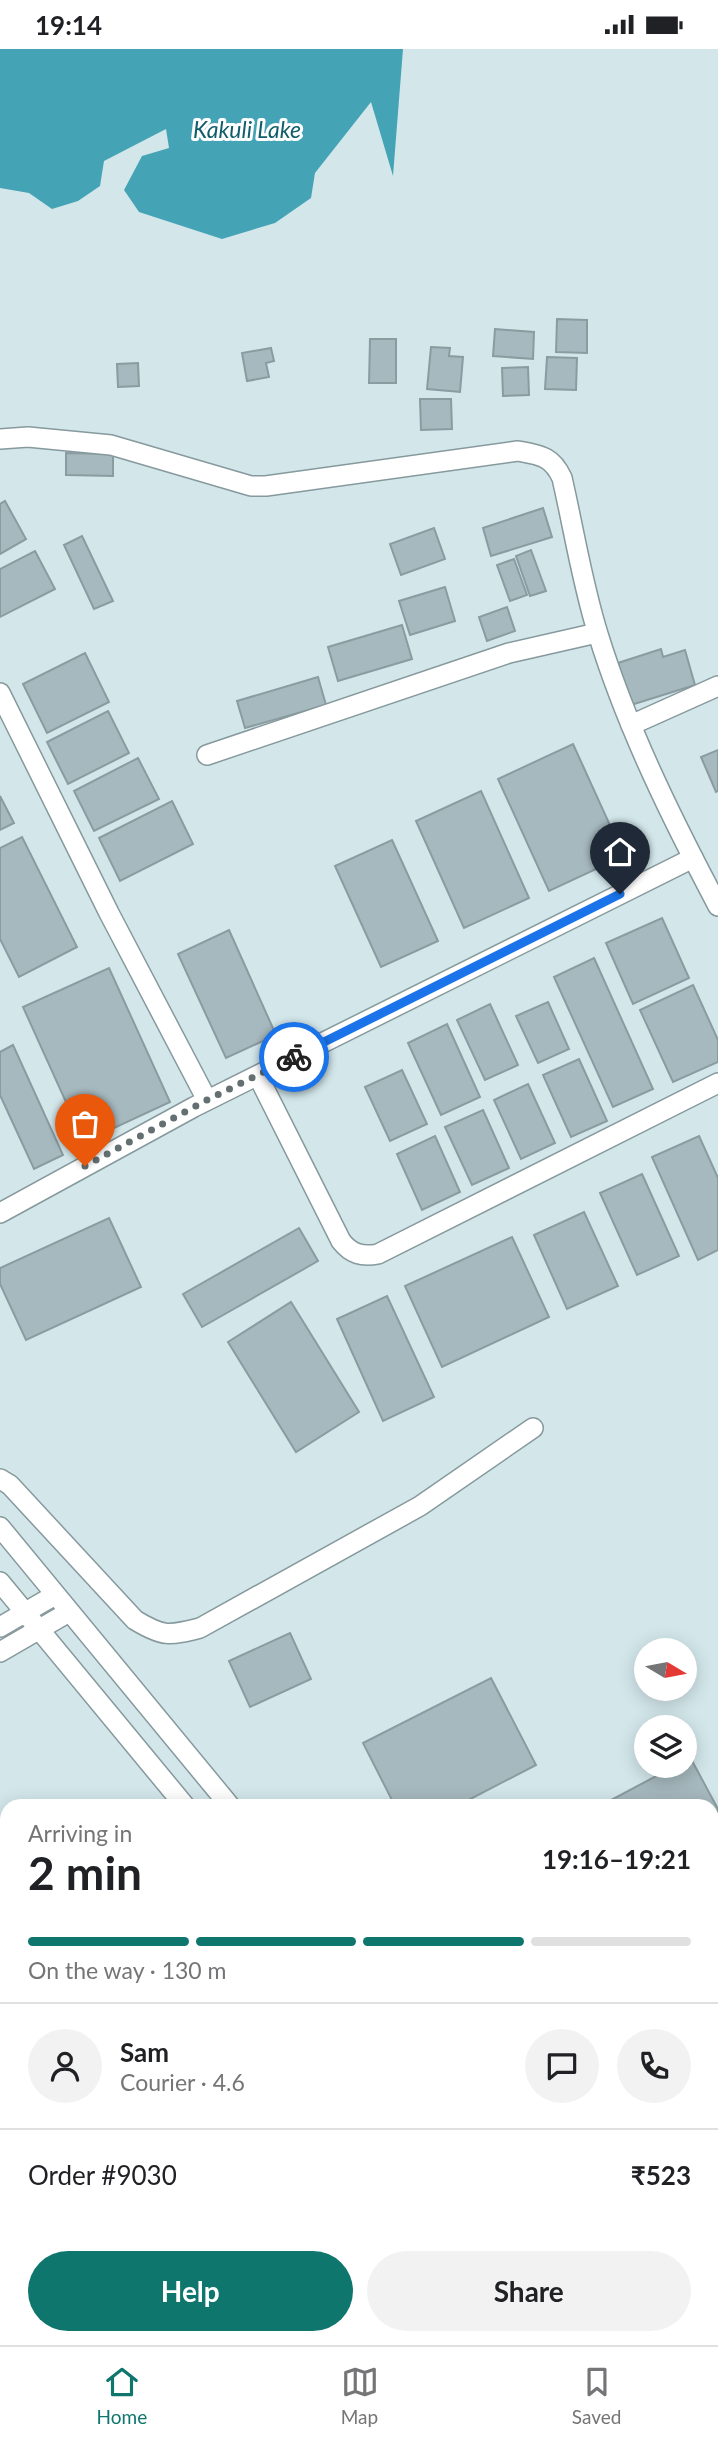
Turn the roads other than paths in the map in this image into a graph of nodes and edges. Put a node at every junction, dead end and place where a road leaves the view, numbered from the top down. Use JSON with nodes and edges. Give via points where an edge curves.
{"nodes":[{"id":1,"x":0,"y":439,"type":"edge"},
{"id":2,"x":597,"y":633,"type":"junction"},
{"id":3,"x":718,"y":686,"type":"edge"},
{"id":4,"x":0,"y":693,"type":"edge"},
{"id":5,"x":631,"y":725,"type":"junction"},
{"id":6,"x":206,"y":755,"type":"dead end"},
{"id":7,"x":692,"y":858,"type":"junction"},
{"id":8,"x":718,"y":906,"type":"edge"},
{"id":9,"x":258,"y":1076,"type":"junction"},
{"id":10,"x":718,"y":1083,"type":"edge"},
{"id":11,"x":207,"y":1100,"type":"junction"},
{"id":12,"x":0,"y":1213,"type":"edge"},
{"id":13,"x":533,"y":1428,"type":"dead end"},
{"id":14,"x":0,"y":1479,"type":"edge"},
{"id":15,"x":0,"y":1527,"type":"edge"},
{"id":16,"x":0,"y":1582,"type":"edge"},
{"id":17,"x":55,"y":1595,"type":"junction"},
{"id":18,"x":25,"y":1612,"type":"junction"},
{"id":19,"x":69,"y":1612,"type":"junction"},
{"id":20,"x":0,"y":1626,"type":"edge"},
{"id":21,"x":38,"y":1630,"type":"junction"},
{"id":22,"x":0,"y":1653,"type":"edge"},
{"id":23,"x":179,"y":1799,"type":"edge"},
{"id":24,"x":224,"y":1799,"type":"edge"}],
"edges":[{"from":1,"to":2,"type":"street","via":[[28,437],[111,445],[251,486],[518,451],[539,455],[554,463],[562,478]]},
{"from":2,"to":5,"type":"street"},
{"from":2,"to":6,"type":"street","via":[[509,653]]},
{"from":3,"to":5,"type":"street"},
{"from":4,"to":11,"type":"street"},
{"from":5,"to":7,"type":"street"},
{"from":7,"to":8,"type":"street"},
{"from":7,"to":9,"type":"street"},
{"from":9,"to":10,"type":"street","via":[[341,1241],[355,1254],[367,1256]]},
{"from":9,"to":11,"type":"street"},
{"from":11,"to":12,"type":"street"},
{"from":13,"to":14,"type":"street","via":[[421,1506],[200,1627],[175,1634],[156,1633],[135,1620]]},
{"from":15,"to":17,"type":"street"},
{"from":16,"to":18,"type":"street"},
{"from":17,"to":18,"type":"street"},
{"from":17,"to":19,"type":"street"},
{"from":18,"to":20,"type":"street"},
{"from":18,"to":21,"type":"street"},
{"from":19,"to":21,"type":"street"},
{"from":19,"to":24,"type":"street"},
{"from":21,"to":22,"type":"street"},
{"from":21,"to":23,"type":"street"}]}
